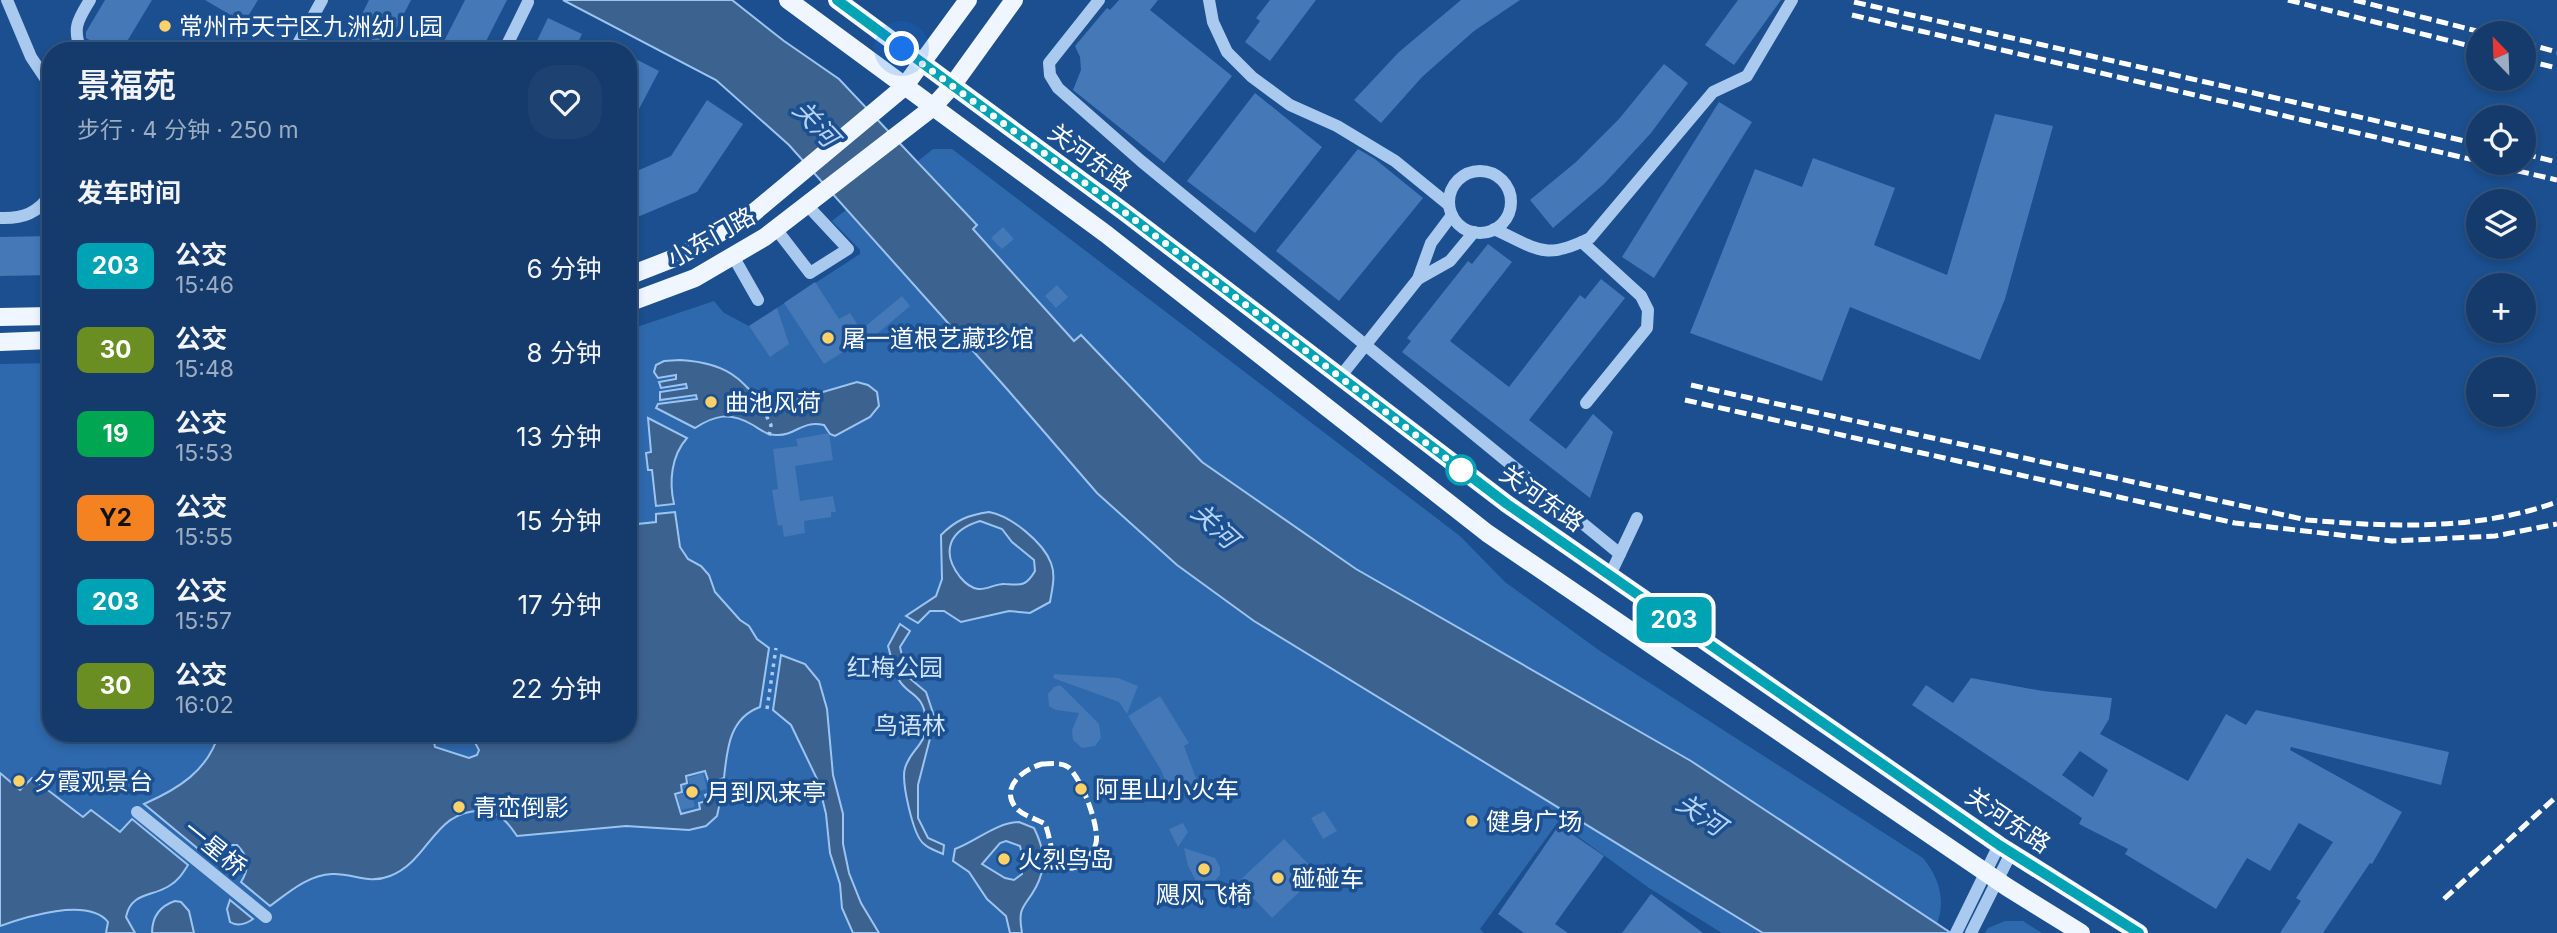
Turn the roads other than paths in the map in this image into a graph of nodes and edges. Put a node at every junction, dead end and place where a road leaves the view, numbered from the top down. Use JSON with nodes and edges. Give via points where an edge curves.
{"nodes":[{"id":1,"x":7,"y":0,"type":"edge"},
{"id":2,"x":90,"y":0,"type":"edge"},
{"id":3,"x":322,"y":0,"type":"edge"},
{"id":4,"x":788,"y":0,"type":"edge"},
{"id":5,"x":837,"y":0,"type":"edge"},
{"id":6,"x":968,"y":0,"type":"edge"},
{"id":7,"x":1014,"y":0,"type":"edge"},
{"id":8,"x":1100,"y":0,"type":"edge"},
{"id":9,"x":1209,"y":0,"type":"edge"},
{"id":10,"x":1792,"y":0,"type":"edge"},
{"id":11,"x":528,"y":2,"type":"dead end"},
{"id":12,"x":77,"y":42,"type":"edge"},
{"id":13,"x":299,"y":42,"type":"edge"},
{"id":14,"x":508,"y":42,"type":"edge"},
{"id":15,"x":922,"y":64,"type":"junction"},
{"id":16,"x":42,"y":74,"type":"edge"},
{"id":17,"x":951,"y":86,"type":"junction"},
{"id":18,"x":904,"y":87,"type":"junction"},
{"id":19,"x":932,"y":108,"type":"junction"},
{"id":20,"x":809,"y":203,"type":"junction"},
{"id":21,"x":42,"y":207,"type":"edge"},
{"id":22,"x":1450,"y":210,"type":"junction"},
{"id":23,"x":0,"y":218,"type":"edge"},
{"id":24,"x":776,"y":229,"type":"junction"},
{"id":25,"x":1494,"y":229,"type":"junction"},
{"id":26,"x":1474,"y":232,"type":"junction"},
{"id":27,"x":1583,"y":242,"type":"junction"},
{"id":28,"x":733,"y":256,"type":"junction"},
{"id":29,"x":637,"y":272,"type":"edge"},
{"id":30,"x":1418,"y":279,"type":"junction"},
{"id":31,"x":637,"y":300,"type":"edge"},
{"id":32,"x":758,"y":300,"type":"dead end"},
{"id":33,"x":42,"y":316,"type":"edge"},
{"id":34,"x":0,"y":317,"type":"edge"},
{"id":35,"x":42,"y":340,"type":"edge"},
{"id":36,"x":0,"y":342,"type":"edge"},
{"id":37,"x":1366,"y":344,"type":"junction"},
{"id":38,"x":1340,"y":377,"type":"junction"},
{"id":39,"x":1586,"y":403,"type":"dead end"},
{"id":40,"x":1637,"y":518,"type":"dead end"},
{"id":41,"x":1620,"y":554,"type":"junction"},
{"id":42,"x":1610,"y":576,"type":"junction"},
{"id":43,"x":137,"y":812,"type":"dead end"},
{"id":44,"x":2005,"y":849,"type":"junction"},
{"id":45,"x":1991,"y":876,"type":"junction"},
{"id":46,"x":266,"y":917,"type":"dead end"},
{"id":47,"x":1969,"y":926,"type":"edge"},
{"id":48,"x":1956,"y":933,"type":"edge"},
{"id":49,"x":2081,"y":933,"type":"edge"},
{"id":50,"x":2139,"y":933,"type":"edge"}],
"edges":[{"from":1,"to":16,"type":"street"},
{"from":2,"to":12,"type":"street","via":[[78,20]]},
{"from":3,"to":13,"type":"street"},
{"from":4,"to":18,"type":"main road"},
{"from":5,"to":15,"type":"main road","name":"关河东路"},
{"from":6,"to":15,"type":"main road"},
{"from":7,"to":17,"type":"main road"},
{"from":8,"to":37,"type":"street","via":[[1049,63],[1058,88]]},
{"from":9,"to":22,"type":"street","via":[[1227,52],[1252,77],[1290,105],[1337,126],[1395,161]]},
{"from":10,"to":27,"type":"street","via":[[1747,76],[1713,92]]},
{"from":11,"to":14,"type":"street"},
{"from":15,"to":17,"type":"main road","name":"关河东路"},
{"from":15,"to":18,"type":"main road"},
{"from":17,"to":19,"type":"main road"},
{"from":17,"to":38,"type":"main road","name":"关河东路"},
{"from":18,"to":19,"type":"main road"},
{"from":18,"to":29,"type":"main road","name":"小东门路","via":[[752,214],[682,255]]},
{"from":19,"to":20,"type":"main road","name":"小东门路"},
{"from":19,"to":45,"type":"main road","via":[[1105,234],[1487,533]]},
{"from":20,"to":24,"type":"main road","name":"小东门路"},
{"from":20,"to":24,"type":"street","via":[[848,249],[810,273]]},
{"from":21,"to":23,"type":"street","via":[[23,218]]},
{"from":22,"to":25,"type":"street","via":[[1453,186],[1467,173],[1488,172],[1505,183],[1511,203],[1509,214]]},
{"from":22,"to":26,"type":"street","via":[[1465,229]]},
{"from":22,"to":30,"type":"street"},
{"from":24,"to":28,"type":"main road","name":"小东门路"},
{"from":25,"to":26,"type":"street"},
{"from":25,"to":27,"type":"street","via":[[1543,252],[1566,250]]},
{"from":26,"to":30,"type":"street","via":[[1450,261]]},
{"from":27,"to":39,"type":"street","via":[[1641,296],[1648,310],[1647,328]]},
{"from":28,"to":31,"type":"main road","name":"小东门路","via":[[695,278]]},
{"from":28,"to":32,"type":"street"},
{"from":30,"to":37,"type":"street"},
{"from":33,"to":34,"type":"main road"},
{"from":35,"to":36,"type":"main road"},
{"from":37,"to":38,"type":"street"},
{"from":37,"to":41,"type":"street"},
{"from":38,"to":42,"type":"main road","name":"关河东路"},
{"from":40,"to":41,"type":"street"},
{"from":41,"to":42,"type":"street"},
{"from":42,"to":44,"type":"main road","name":"关河东路"},
{"from":43,"to":46,"type":"street","name":"一星桥"},
{"from":44,"to":45,"type":"street"},
{"from":44,"to":50,"type":"main road","name":"关河东路"},
{"from":45,"to":47,"type":"street"},
{"from":45,"to":49,"type":"main road"},
{"from":47,"to":48,"type":"street"}]}
